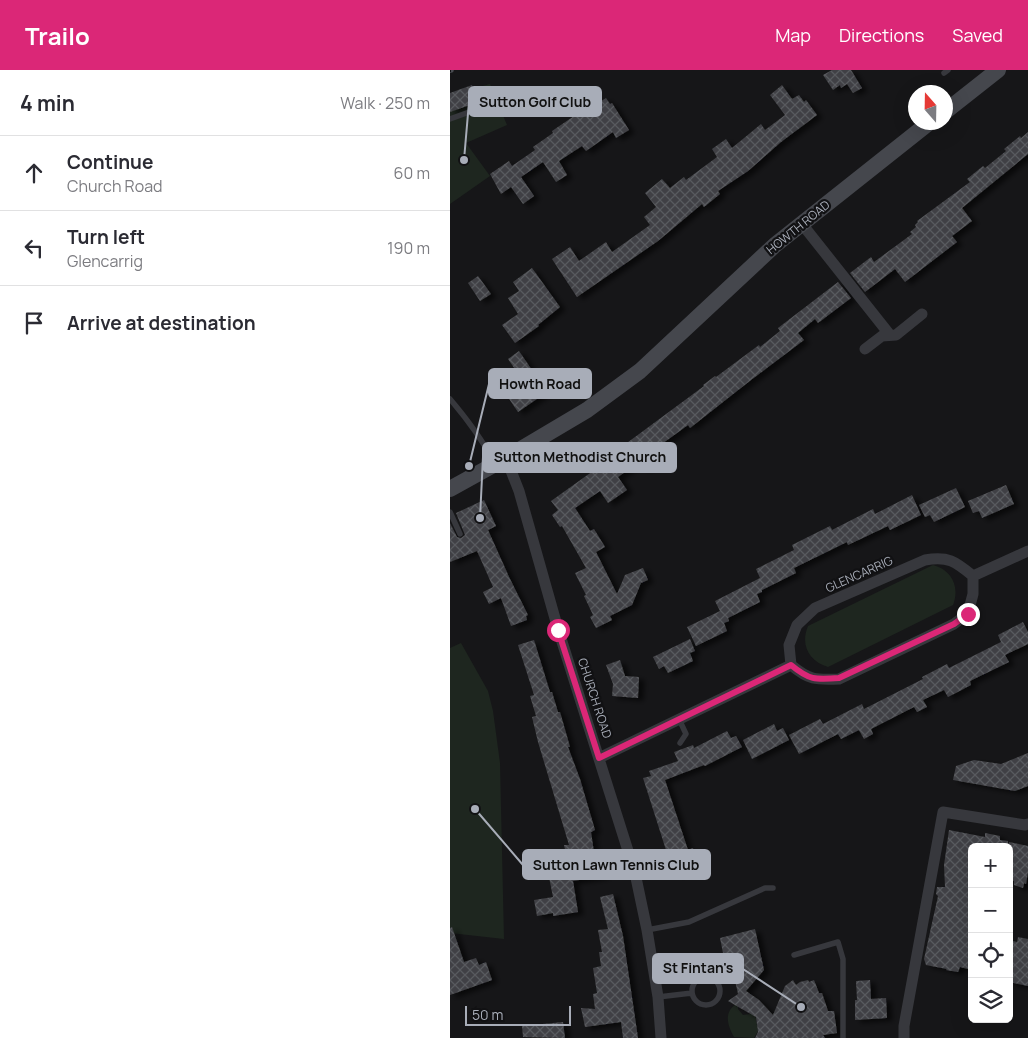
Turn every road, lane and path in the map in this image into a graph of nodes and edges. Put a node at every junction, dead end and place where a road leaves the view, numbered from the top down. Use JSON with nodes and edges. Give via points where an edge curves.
{"nodes":[{"id":1,"x":995,"y":71,"type":"edge"},
{"id":2,"x":489,"y":105,"type":"dead end"},
{"id":3,"x":953,"y":105,"type":"edge"},
{"id":4,"x":450,"y":119,"type":"edge"},
{"id":5,"x":920,"y":130,"type":"edge"},
{"id":6,"x":802,"y":224,"type":"junction"},
{"id":7,"x":922,"y":314,"type":"dead end"},
{"id":8,"x":890,"y":335,"type":"junction"},
{"id":9,"x":865,"y":349,"type":"dead end"},
{"id":10,"x":450,"y":399,"type":"edge"},
{"id":11,"x":501,"y":461,"type":"junction"},
{"id":12,"x":450,"y":489,"type":"edge"},
{"id":13,"x":450,"y":512,"type":"edge"},
{"id":14,"x":460,"y":534,"type":"dead end"},
{"id":15,"x":1028,"y":551,"type":"edge"},
{"id":16,"x":973,"y":576,"type":"junction"},
{"id":17,"x":791,"y":665,"type":"junction"},
{"id":18,"x":679,"y":719,"type":"junction"},
{"id":19,"x":680,"y":743,"type":"dead end"},
{"id":20,"x":599,"y":758,"type":"junction"},
{"id":21,"x":1028,"y":824,"type":"edge"},
{"id":22,"x":773,"y":888,"type":"dead end"},
{"id":23,"x":647,"y":930,"type":"junction"},
{"id":24,"x":794,"y":955,"type":"dead end"},
{"id":25,"x":692,"y":993,"type":"junction"},
{"id":26,"x":658,"y":997,"type":"junction"},
{"id":27,"x":661,"y":1038,"type":"edge"},
{"id":28,"x":843,"y":1038,"type":"edge"},
{"id":29,"x":904,"y":1038,"type":"edge"}],
"edges":[{"from":1,"to":3,"type":"main road"},
{"from":2,"to":4,"type":"lane"},
{"from":5,"to":6,"type":"main road","name":"HOWTH ROAD"},
{"from":6,"to":8,"type":"street"},
{"from":6,"to":11,"type":"main road","name":"HOWTH ROAD","via":[[775,245],[640,371],[587,410]]},
{"from":7,"to":8,"type":"street","via":[[896,335]]},
{"from":8,"to":9,"type":"street","via":[[882,336]]},
{"from":10,"to":11,"type":"lane"},
{"from":11,"to":12,"type":"main road","name":"HOWTH ROAD"},
{"from":11,"to":20,"type":"street","name":"CHURCH ROAD","via":[[518,491]]},
{"from":13,"to":14,"type":"lane"},
{"from":15,"to":16,"type":"street"},
{"from":16,"to":17,"type":"street","via":[[968,614],[954,624],[839,678],[820,680],[804,676]]},
{"from":16,"to":17,"type":"street","name":"GLENCARRIG","via":[[959,564],[940,557],[925,560],[815,608],[797,626],[789,645]]},
{"from":17,"to":18,"type":"street"},
{"from":18,"to":19,"type":"lane","via":[[686,734]]},
{"from":18,"to":20,"type":"street"},
{"from":20,"to":23,"type":"street","name":"CHURCH ROAD","via":[[634,873]]},
{"from":21,"to":29,"type":"street","via":[[943,812]]},
{"from":22,"to":23,"type":"lane","via":[[765,888],[688,922]]},
{"from":23,"to":26,"type":"street","name":"CHURCH ROAD"},
{"from":24,"to":28,"type":"lane","via":[[838,942],[843,959]]},
{"from":25,"to":25,"type":"lane","via":[[699,1004],[708,1005],[716,1002],[720,989],[707,977],[694,984]]},
{"from":25,"to":26,"type":"lane"},
{"from":26,"to":27,"type":"street","name":"CHURCH ROAD"}]}
